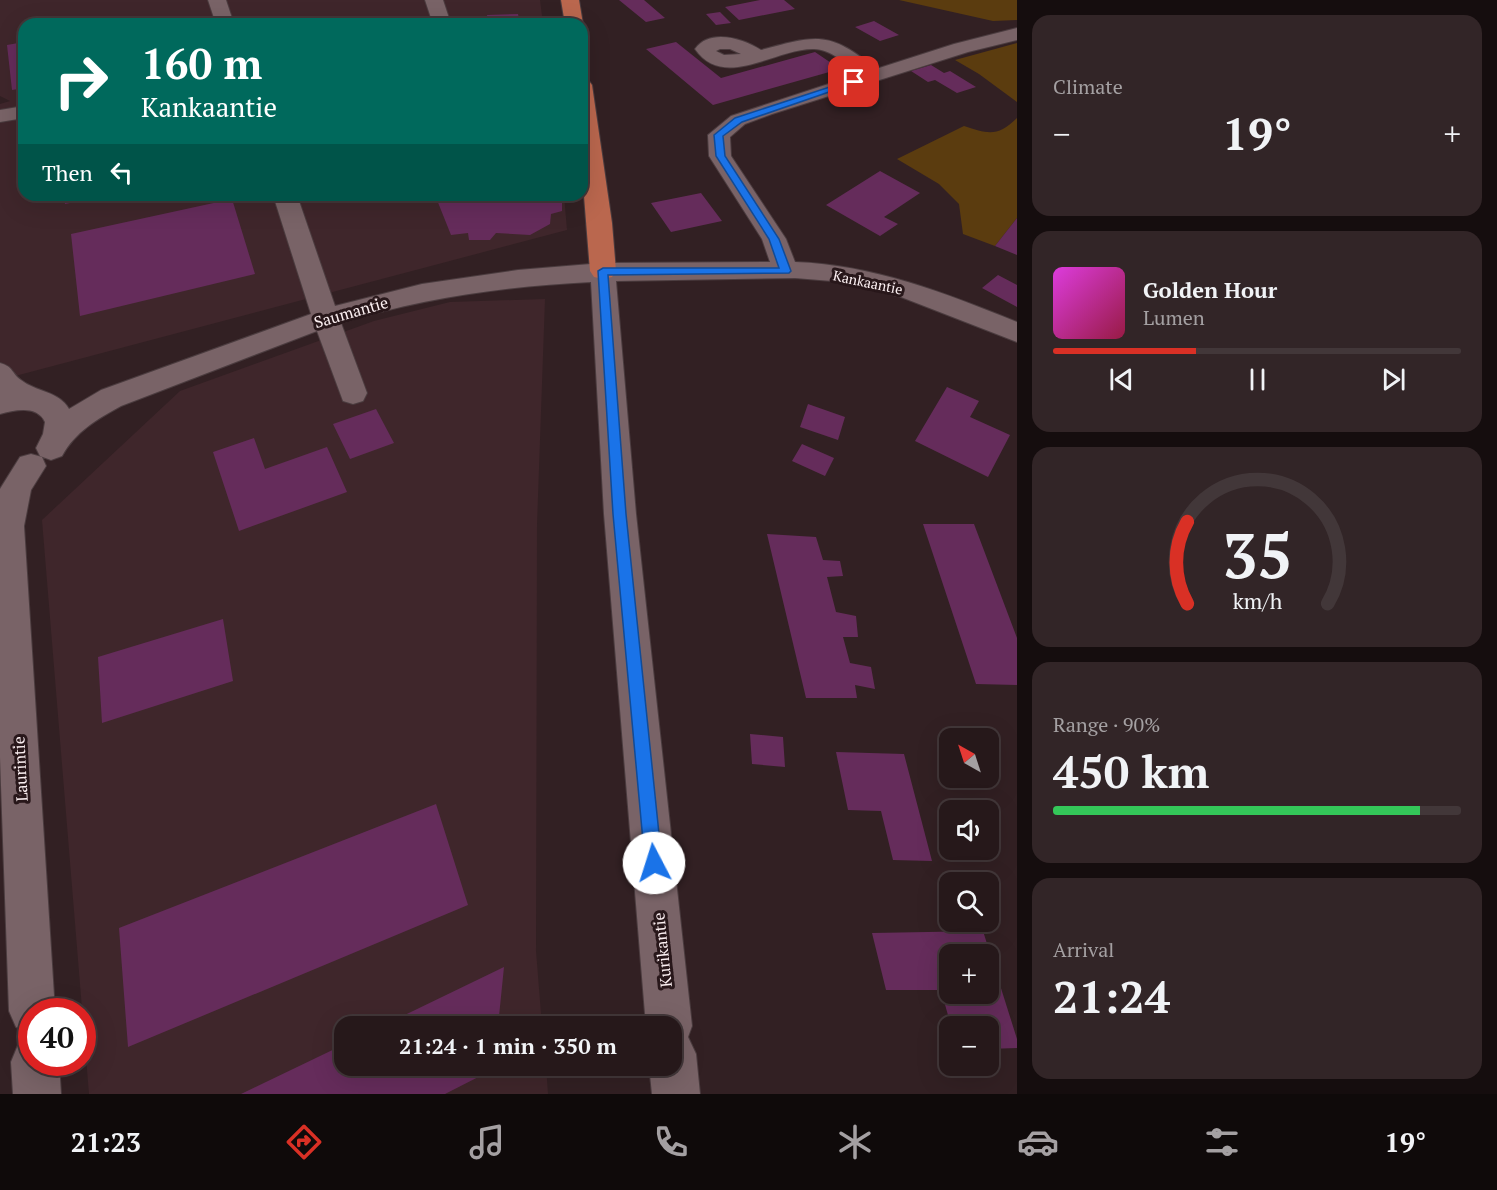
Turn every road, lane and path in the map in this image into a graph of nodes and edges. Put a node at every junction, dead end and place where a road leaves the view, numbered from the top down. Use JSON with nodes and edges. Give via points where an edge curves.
{"nodes":[{"id":1,"x":217,"y":0,"type":"edge"},
{"id":2,"x":434,"y":0,"type":"edge"},
{"id":3,"x":570,"y":0,"type":"edge"},
{"id":4,"x":223,"y":18,"type":"edge"},
{"id":5,"x":440,"y":18,"type":"edge"},
{"id":6,"x":573,"y":18,"type":"edge"},
{"id":7,"x":1017,"y":34,"type":"edge"},
{"id":8,"x":758,"y":56,"type":"dead end"},
{"id":9,"x":873,"y":76,"type":"junction"},
{"id":10,"x":18,"y":113,"type":"edge"},
{"id":11,"x":0,"y":116,"type":"edge"},
{"id":12,"x":588,"y":131,"type":"edge"},
{"id":13,"x":287,"y":201,"type":"edge"},
{"id":14,"x":603,"y":271,"type":"junction"},
{"id":15,"x":786,"y":271,"type":"junction"},
{"id":16,"x":327,"y":318,"type":"junction"},
{"id":17,"x":1017,"y":333,"type":"edge"},
{"id":18,"x":0,"y":373,"type":"edge"},
{"id":19,"x":353,"y":393,"type":"dead end"},
{"id":20,"x":111,"y":398,"type":"junction"},
{"id":21,"x":35,"y":400,"type":"junction"},
{"id":22,"x":0,"y":404,"type":"edge"},
{"id":23,"x":59,"y":433,"type":"junction"},
{"id":24,"x":32,"y":466,"type":"junction"},
{"id":25,"x":0,"y":480,"type":"edge"},
{"id":26,"x":4,"y":518,"type":"edge"},
{"id":27,"x":31,"y":998,"type":"edge"},
{"id":28,"x":668,"y":1016,"type":"edge"},
{"id":29,"x":36,"y":1076,"type":"edge"},
{"id":30,"x":674,"y":1076,"type":"edge"},
{"id":31,"x":37,"y":1094,"type":"edge"},
{"id":32,"x":676,"y":1094,"type":"edge"}],
"edges":[{"from":1,"to":4,"type":"street"},
{"from":2,"to":5,"type":"street"},
{"from":3,"to":6,"type":"main road"},
{"from":7,"to":9,"type":"street"},
{"from":8,"to":9,"type":"street","via":[[804,44],[824,45]]},
{"from":9,"to":15,"type":"street","via":[[738,120],[719,135],[720,156],[774,239]]},
{"from":10,"to":11,"type":"street"},
{"from":12,"to":14,"type":"main road","name":"Kurikantie"},
{"from":13,"to":16,"type":"street"},
{"from":14,"to":15,"type":"street","name":"Kankaantie"},
{"from":14,"to":16,"type":"street","name":"Saumantie","via":[[524,276],[375,304]]},
{"from":14,"to":28,"type":"street","name":"Kurikantie","via":[[620,514]]},
{"from":15,"to":17,"type":"street","name":"Kankaantie","via":[[843,274],[899,287]]},
{"from":16,"to":19,"type":"street"},
{"from":16,"to":20,"type":"street","name":"Saumantie"},
{"from":18,"to":21,"type":"street","via":[[9,387]]},
{"from":20,"to":21,"type":"street","name":"Saumantie","via":[[76,404]]},
{"from":20,"to":23,"type":"street","name":"Saumantie"},
{"from":21,"to":22,"type":"street","name":"Saumantie"},
{"from":21,"to":23,"type":"street","via":[[54,408],[60,421]]},
{"from":23,"to":24,"type":"street","name":"Saumantie","via":[[47,453]]},
{"from":24,"to":25,"type":"street"},
{"from":24,"to":26,"type":"street","name":"Laurintie","via":[[16,487]]},
{"from":26,"to":27,"type":"street","name":"Laurintie"},
{"from":29,"to":31,"type":"street"},
{"from":30,"to":32,"type":"street"}]}
